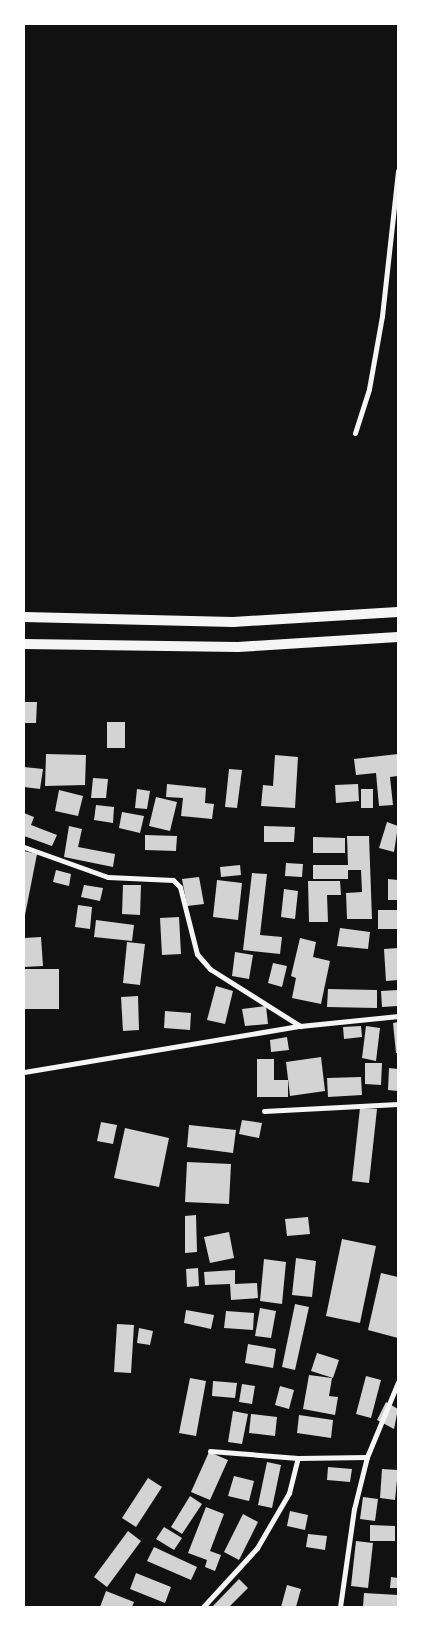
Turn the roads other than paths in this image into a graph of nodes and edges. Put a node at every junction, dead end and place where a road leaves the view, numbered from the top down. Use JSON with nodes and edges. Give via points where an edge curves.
{"nodes":[{"id":1,"x":398,"y":171,"type":"edge"},
{"id":2,"x":355,"y":433,"type":"dead end"},
{"id":3,"x":398,"y":612,"type":"edge"},
{"id":4,"x":24,"y":617,"type":"edge"},
{"id":5,"x":398,"y":637,"type":"edge"},
{"id":6,"x":24,"y":644,"type":"edge"},
{"id":7,"x":24,"y":847,"type":"edge"},
{"id":8,"x":398,"y":1016,"type":"edge"},
{"id":9,"x":300,"y":1026,"type":"junction"},
{"id":10,"x":24,"y":1072,"type":"edge"},
{"id":11,"x":398,"y":1104,"type":"edge"},
{"id":12,"x":264,"y":1111,"type":"dead end"},
{"id":13,"x":398,"y":1382,"type":"edge"},
{"id":14,"x":210,"y":1450,"type":"dead end"},
{"id":15,"x":367,"y":1457,"type":"junction"},
{"id":16,"x":298,"y":1458,"type":"junction"},
{"id":17,"x":203,"y":1607,"type":"edge"},
{"id":18,"x":340,"y":1607,"type":"edge"}],
"edges":[{"from":1,"to":2,"type":"street","via":[[382,316],[369,389]]},
{"from":3,"to":4,"type":"main road","via":[[233,622]]},
{"from":5,"to":6,"type":"main road","via":[[238,647]]},
{"from":7,"to":9,"type":"street","via":[[108,877],[173,880],[180,887],[197,954],[210,969]]},
{"from":8,"to":9,"type":"street"},
{"from":9,"to":10,"type":"street"},
{"from":11,"to":12,"type":"street"},
{"from":13,"to":15,"type":"street"},
{"from":14,"to":16,"type":"street"},
{"from":15,"to":16,"type":"street"},
{"from":15,"to":18,"type":"street","via":[[354,1509]]},
{"from":16,"to":17,"type":"street","via":[[289,1493],[257,1548]]}]}
